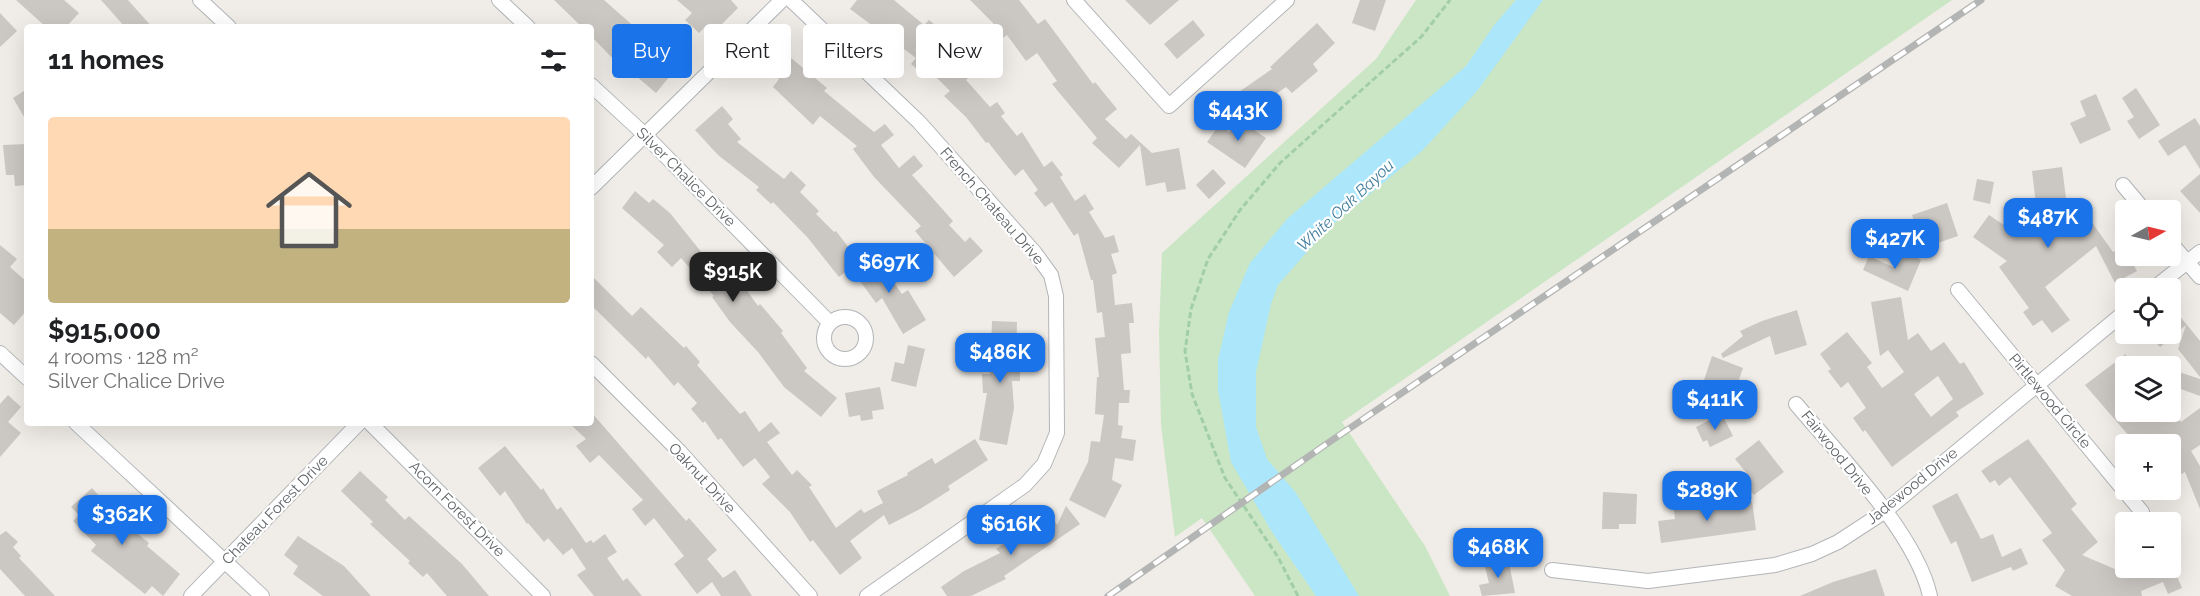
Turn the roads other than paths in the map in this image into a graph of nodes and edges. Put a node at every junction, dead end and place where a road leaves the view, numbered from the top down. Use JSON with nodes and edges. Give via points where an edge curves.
{"nodes":[{"id":1,"x":200,"y":0,"type":"edge"},
{"id":2,"x":499,"y":0,"type":"edge"},
{"id":3,"x":782,"y":0,"type":"edge"},
{"id":4,"x":791,"y":0,"type":"edge"},
{"id":5,"x":1074,"y":0,"type":"edge"},
{"id":6,"x":1287,"y":0,"type":"edge"},
{"id":7,"x":227,"y":24,"type":"edge"},
{"id":8,"x":525,"y":24,"type":"edge"},
{"id":9,"x":594,"y":88,"type":"edge"},
{"id":10,"x":644,"y":134,"type":"junction"},
{"id":11,"x":594,"y":185,"type":"edge"},
{"id":12,"x":2123,"y":185,"type":"dead end"},
{"id":13,"x":2136,"y":200,"type":"edge"},
{"id":14,"x":2200,"y":252,"type":"edge"},
{"id":15,"x":2181,"y":255,"type":"edge"},
{"id":16,"x":2187,"y":262,"type":"junction"},
{"id":17,"x":2200,"y":277,"type":"edge"},
{"id":18,"x":2167,"y":278,"type":"edge"},
{"id":19,"x":1958,"y":290,"type":"dead end"},
{"id":20,"x":2115,"y":320,"type":"edge"},
{"id":21,"x":830,"y":322,"type":"dead end"},
{"id":22,"x":0,"y":353,"type":"edge"},
{"id":23,"x":594,"y":366,"type":"edge"},
{"id":24,"x":24,"y":375,"type":"edge"},
{"id":25,"x":2036,"y":383,"type":"junction"},
{"id":26,"x":1796,"y":404,"type":"dead end"},
{"id":27,"x":79,"y":426,"type":"edge"},
{"id":28,"x":356,"y":426,"type":"edge"},
{"id":29,"x":373,"y":426,"type":"edge"},
{"id":30,"x":1884,"y":512,"type":"junction"},
{"id":31,"x":2142,"y":512,"type":"dead end"},
{"id":32,"x":226,"y":561,"type":"junction"},
{"id":33,"x":1552,"y":570,"type":"dead end"},
{"id":34,"x":191,"y":596,"type":"edge"},
{"id":35,"x":262,"y":596,"type":"edge"},
{"id":36,"x":543,"y":596,"type":"edge"},
{"id":37,"x":810,"y":596,"type":"edge"},
{"id":38,"x":867,"y":596,"type":"edge"},
{"id":39,"x":1930,"y":596,"type":"edge"}],
"edges":[{"from":1,"to":7,"type":"street"},
{"from":2,"to":8,"type":"street"},
{"from":3,"to":10,"type":"street"},
{"from":4,"to":38,"type":"street","name":"French Chateau Drive","via":[[927,130],[1035,253],[1051,275],[1056,296],[1057,433],[1044,464],[1018,491]]},
{"from":5,"to":6,"type":"street","via":[[1169,106]]},
{"from":9,"to":10,"type":"street","name":"Silver Chalice Drive"},
{"from":10,"to":11,"type":"street"},
{"from":10,"to":21,"type":"street","name":"Silver Chalice Drive"},
{"from":12,"to":13,"type":"street"},
{"from":14,"to":16,"type":"street"},
{"from":15,"to":16,"type":"street"},
{"from":16,"to":17,"type":"street"},
{"from":16,"to":18,"type":"street"},
{"from":19,"to":25,"type":"street","name":"Pirtlewood Circle"},
{"from":20,"to":25,"type":"street","name":"Jadewood Drive"},
{"from":22,"to":24,"type":"street"},
{"from":23,"to":37,"type":"street","name":"Oaknut Drive","via":[[680,452]]},
{"from":25,"to":30,"type":"street","name":"Jadewood Drive"},
{"from":25,"to":31,"type":"street","name":"Pirtlewood Circle"},
{"from":26,"to":30,"type":"street","name":"Fairwood Drive"},
{"from":27,"to":32,"type":"street"},
{"from":28,"to":32,"type":"street","name":"Chateau Forest Drive"},
{"from":29,"to":36,"type":"street","name":"Acorn Forest Drive"},
{"from":30,"to":33,"type":"street","name":"Jadewood Drive","via":[[1829,546],[1775,565],[1648,581]]},
{"from":30,"to":39,"type":"street","name":"Fairwood Drive","via":[[1907,546]]},
{"from":32,"to":34,"type":"street","name":"Chateau Forest Drive"},
{"from":32,"to":35,"type":"street"}]}
